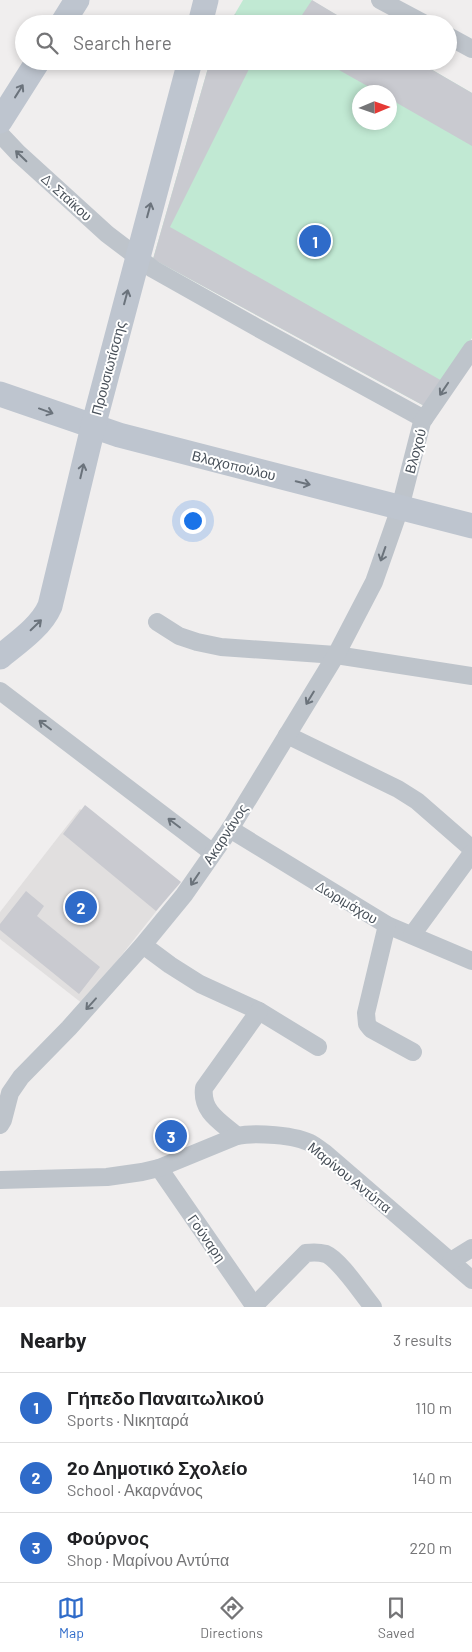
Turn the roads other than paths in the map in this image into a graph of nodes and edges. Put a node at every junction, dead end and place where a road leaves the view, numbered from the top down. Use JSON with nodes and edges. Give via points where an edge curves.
{"nodes":[{"id":1,"x":77,"y":0,"type":"edge"},
{"id":2,"x":206,"y":0,"type":"edge"},
{"id":3,"x":380,"y":0,"type":"edge"},
{"id":4,"x":68,"y":15,"type":"edge"},
{"id":5,"x":202,"y":15,"type":"edge"},
{"id":6,"x":408,"y":15,"type":"edge"},
{"id":7,"x":457,"y":41,"type":"edge"},
{"id":8,"x":472,"y":49,"type":"edge"},
{"id":9,"x":32,"y":70,"type":"edge"},
{"id":10,"x":188,"y":70,"type":"edge"},
{"id":11,"x":0,"y":122,"type":"edge"},
{"id":12,"x":0,"y":134,"type":"edge"},
{"id":13,"x":136,"y":258,"type":"junction"},
{"id":14,"x":472,"y":349,"type":"edge"},
{"id":15,"x":0,"y":394,"type":"edge"},
{"id":16,"x":424,"y":419,"type":"junction"},
{"id":17,"x":92,"y":427,"type":"junction"},
{"id":18,"x":400,"y":508,"type":"junction"},
{"id":19,"x":472,"y":526,"type":"edge"},
{"id":20,"x":157,"y":622,"type":"dead end"},
{"id":21,"x":336,"y":655,"type":"junction"},
{"id":22,"x":0,"y":657,"type":"edge"},
{"id":23,"x":472,"y":676,"type":"edge"},
{"id":24,"x":0,"y":691,"type":"edge"},
{"id":25,"x":287,"y":735,"type":"junction"},
{"id":26,"x":230,"y":829,"type":"junction"},
{"id":27,"x":472,"y":849,"type":"edge"},
{"id":28,"x":213,"y":852,"type":"junction"},
{"id":29,"x":472,"y":853,"type":"edge"},
{"id":30,"x":387,"y":925,"type":"junction"},
{"id":31,"x":412,"y":935,"type":"junction"},
{"id":32,"x":143,"y":945,"type":"junction"},
{"id":33,"x":472,"y":961,"type":"edge"},
{"id":34,"x":259,"y":1011,"type":"junction"},
{"id":35,"x":318,"y":1047,"type":"dead end"},
{"id":36,"x":413,"y":1052,"type":"dead end"},
{"id":37,"x":0,"y":1125,"type":"edge"},
{"id":38,"x":237,"y":1136,"type":"junction"},
{"id":39,"x":159,"y":1168,"type":"junction"},
{"id":40,"x":0,"y":1180,"type":"edge"},
{"id":41,"x":472,"y":1248,"type":"edge"},
{"id":42,"x":450,"y":1261,"type":"junction"},
{"id":43,"x":470,"y":1276,"type":"edge"},
{"id":44,"x":254,"y":1307,"type":"edge"},
{"id":45,"x":373,"y":1307,"type":"edge"}],
"edges":[{"from":1,"to":4,"type":"main road"},
{"from":2,"to":5,"type":"main road"},
{"from":3,"to":6,"type":"street"},
{"from":7,"to":8,"type":"street"},
{"from":11,"to":9,"type":"main road","one_way":true},
{"from":13,"to":10,"type":"main road","name":"Προυσιωτίσσης","one_way":true},
{"from":13,"to":12,"type":"street","name":"Δ. Σταϊκου","one_way":true},
{"from":13,"to":16,"type":"street","name":"Δ. Σταϊκου","via":[[256,328]]},
{"from":17,"to":13,"type":"main road","name":"Προυσιωτίσσης","one_way":true},
{"from":14,"to":16,"type":"street","name":"Βλοχού","one_way":true},
{"from":15,"to":17,"type":"main road","name":"Βλαχοπούλου","one_way":true},
{"from":16,"to":18,"type":"street","name":"Βλοχού"},
{"from":17,"to":18,"type":"main road","name":"Βλαχοπούλου","one_way":true},
{"from":22,"to":17,"type":"main road","name":"Προυσιωτίσσης","one_way":true,"via":[[40,623],[50,606]]},
{"from":18,"to":19,"type":"main road","name":"Βλαχοπούλου"},
{"from":18,"to":21,"type":"street","name":"Ακαρνάνος","one_way":true,"via":[[374,582]]},
{"from":20,"to":21,"type":"street","via":[[179,636],[221,648]]},
{"from":21,"to":23,"type":"street"},
{"from":21,"to":25,"type":"street","name":"Ακαρνάνος","one_way":true},
{"from":28,"to":24,"type":"street","one_way":true},
{"from":25,"to":26,"type":"street","name":"Ακαρνάνος"},
{"from":25,"to":27,"type":"street","via":[[398,788],[418,801]]},
{"from":26,"to":28,"type":"street","name":"Ακαρνάνος"},
{"from":26,"to":30,"type":"street","name":"Δωριμάχου"},
{"from":28,"to":32,"type":"street","name":"Ακαρνάνος","one_way":true,"via":[[184,895]]},
{"from":29,"to":31,"type":"street"},
{"from":30,"to":31,"type":"street","name":"Δωριμάχου"},
{"from":30,"to":36,"type":"street","via":[[366,1018],[371,1029]]},
{"from":31,"to":33,"type":"street","name":"Δωριμάχου"},
{"from":32,"to":34,"type":"street","via":[[200,984]]},
{"from":32,"to":37,"type":"street","name":"Ακαρνάνος","one_way":true,"via":[[21,1077],[10,1093]]},
{"from":34,"to":35,"type":"street"},
{"from":34,"to":38,"type":"street","via":[[204,1088],[207,1110]]},
{"from":38,"to":39,"type":"street","name":"Μαρίνου Αντύπα"},
{"from":38,"to":42,"type":"street","name":"Μαρίνου Αντύπα","via":[[266,1135],[311,1143]]},
{"from":39,"to":40,"type":"street","name":"Μαρίνου Αντύπα","via":[[107,1177]]},
{"from":39,"to":44,"type":"street","name":"Γούναρη"},
{"from":41,"to":42,"type":"street"},
{"from":42,"to":43,"type":"street","name":"Μαρίνου Αντύπα"},
{"from":44,"to":45,"type":"street","via":[[306,1253],[315,1252],[334,1259]]}]}
